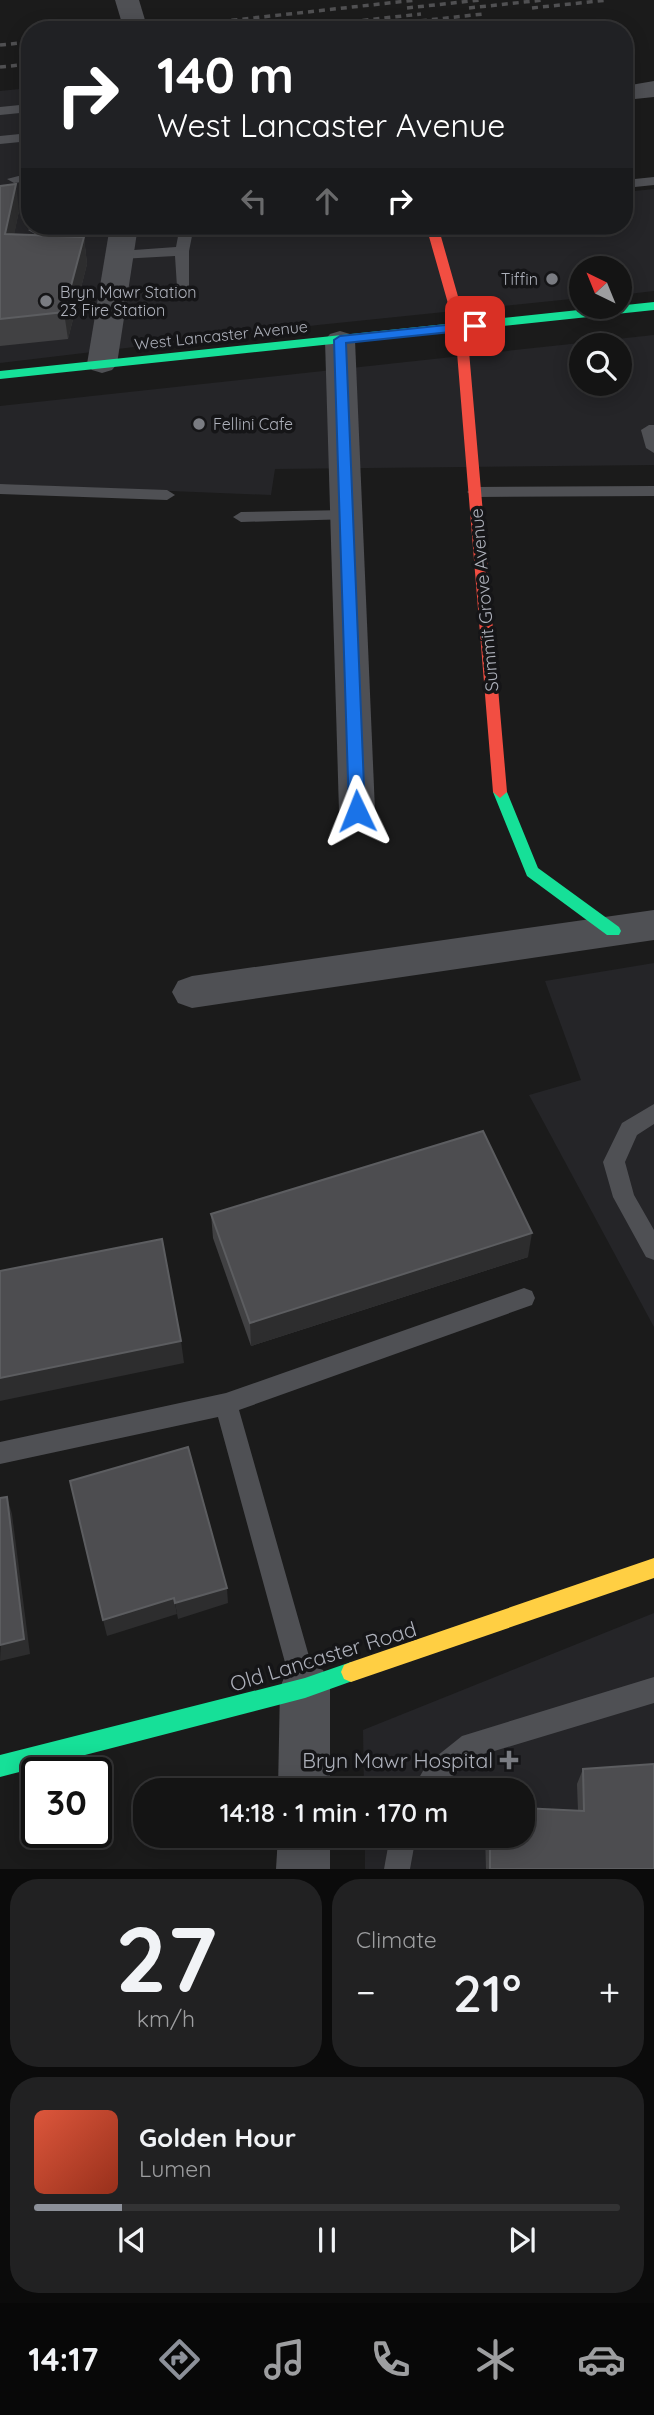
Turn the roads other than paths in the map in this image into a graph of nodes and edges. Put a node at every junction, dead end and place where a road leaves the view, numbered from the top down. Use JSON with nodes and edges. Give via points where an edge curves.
{"nodes":[{"id":1,"x":654,"y":89,"type":"edge"},
{"id":2,"x":633,"y":92,"type":"edge"},
{"id":3,"x":21,"y":109,"type":"edge"},
{"id":4,"x":0,"y":111,"type":"edge"},
{"id":5,"x":21,"y":138,"type":"edge"},
{"id":6,"x":0,"y":140,"type":"edge"},
{"id":7,"x":14,"y":178,"type":"dead end"},
{"id":8,"x":21,"y":178,"type":"edge"},
{"id":9,"x":654,"y":181,"type":"edge"},
{"id":10,"x":633,"y":183,"type":"edge"},
{"id":11,"x":123,"y":235,"type":"edge"},
{"id":12,"x":185,"y":235,"type":"edge"},
{"id":13,"x":435,"y":235,"type":"edge"},
{"id":14,"x":182,"y":251,"type":"junction"},
{"id":15,"x":120,"y":255,"type":"junction"},
{"id":16,"x":184,"y":288,"type":"dead end"},
{"id":17,"x":654,"y":306,"type":"edge"},
{"id":18,"x":461,"y":328,"type":"junction"},
{"id":19,"x":340,"y":340,"type":"junction"},
{"id":20,"x":102,"y":364,"type":"junction"},
{"id":21,"x":0,"y":375,"type":"edge"},
{"id":22,"x":654,"y":430,"type":"edge"},
{"id":23,"x":654,"y":448,"type":"edge"},
{"id":24,"x":0,"y":489,"type":"edge"},
{"id":25,"x":654,"y":491,"type":"edge"},
{"id":26,"x":475,"y":492,"type":"junction"},
{"id":27,"x":167,"y":495,"type":"dead end"},
{"id":28,"x":347,"y":515,"type":"junction"},
{"id":29,"x":241,"y":517,"type":"dead end"},
{"id":30,"x":357,"y":811,"type":"dead end"},
{"id":31,"x":654,"y":925,"type":"edge"},
{"id":32,"x":612,"y":931,"type":"junction"},
{"id":33,"x":192,"y":992,"type":"dead end"},
{"id":34,"x":654,"y":1113,"type":"edge"},
{"id":35,"x":654,"y":1250,"type":"edge"},
{"id":36,"x":524,"y":1298,"type":"dead end"},
{"id":37,"x":226,"y":1404,"type":"junction"},
{"id":38,"x":0,"y":1453,"type":"edge"},
{"id":39,"x":654,"y":1568,"type":"edge"},
{"id":40,"x":305,"y":1688,"type":"junction"},
{"id":41,"x":654,"y":1690,"type":"edge"},
{"id":42,"x":0,"y":1766,"type":"edge"},
{"id":43,"x":304,"y":1778,"type":"edge"},
{"id":44,"x":433,"y":1778,"type":"edge"},
{"id":45,"x":304,"y":1848,"type":"edge"},
{"id":46,"x":401,"y":1848,"type":"edge"},
{"id":47,"x":303,"y":1869,"type":"edge"},
{"id":48,"x":397,"y":1869,"type":"edge"}],
"edges":[{"from":1,"to":2,"type":"street"},
{"from":3,"to":4,"type":"lane"},
{"from":5,"to":6,"type":"lane"},
{"from":7,"to":8,"type":"lane"},
{"from":9,"to":10,"type":"lane"},
{"from":11,"to":15,"type":"street"},
{"from":12,"to":14,"type":"lane"},
{"from":13,"to":18,"type":"main road","name":"Summit Grove Avenue"},
{"from":14,"to":15,"type":"lane"},
{"from":14,"to":16,"type":"lane"},
{"from":15,"to":20,"type":"street"},
{"from":17,"to":18,"type":"main road","name":"West Lancaster Avenue"},
{"from":18,"to":19,"type":"main road","name":"West Lancaster Avenue"},
{"from":18,"to":26,"type":"main road","name":"Summit Grove Avenue"},
{"from":19,"to":20,"type":"main road","name":"West Lancaster Avenue"},
{"from":19,"to":28,"type":"street"},
{"from":20,"to":21,"type":"main road","name":"West Lancaster Avenue"},
{"from":22,"to":23,"type":"lane","via":[[649,430]]},
{"from":24,"to":27,"type":"lane"},
{"from":25,"to":26,"type":"lane"},
{"from":26,"to":32,"type":"main road","name":"Summit Grove Avenue","via":[[500,793],[532,872]]},
{"from":28,"to":29,"type":"lane"},
{"from":28,"to":30,"type":"street"},
{"from":31,"to":32,"type":"street"},
{"from":32,"to":33,"type":"street"},
{"from":34,"to":35,"type":"lane","via":[[629,1129],[614,1162],[624,1197]]},
{"from":36,"to":37,"type":"lane"},
{"from":37,"to":38,"type":"lane"},
{"from":37,"to":40,"type":"lane"},
{"from":39,"to":40,"type":"main road","name":"Old Lancaster Road"},
{"from":40,"to":42,"type":"main road","name":"Old Lancaster Road"},
{"from":40,"to":43,"type":"street"},
{"from":41,"to":44,"type":"lane","via":[[471,1745]]},
{"from":45,"to":47,"type":"street"},
{"from":46,"to":48,"type":"lane"}]}
